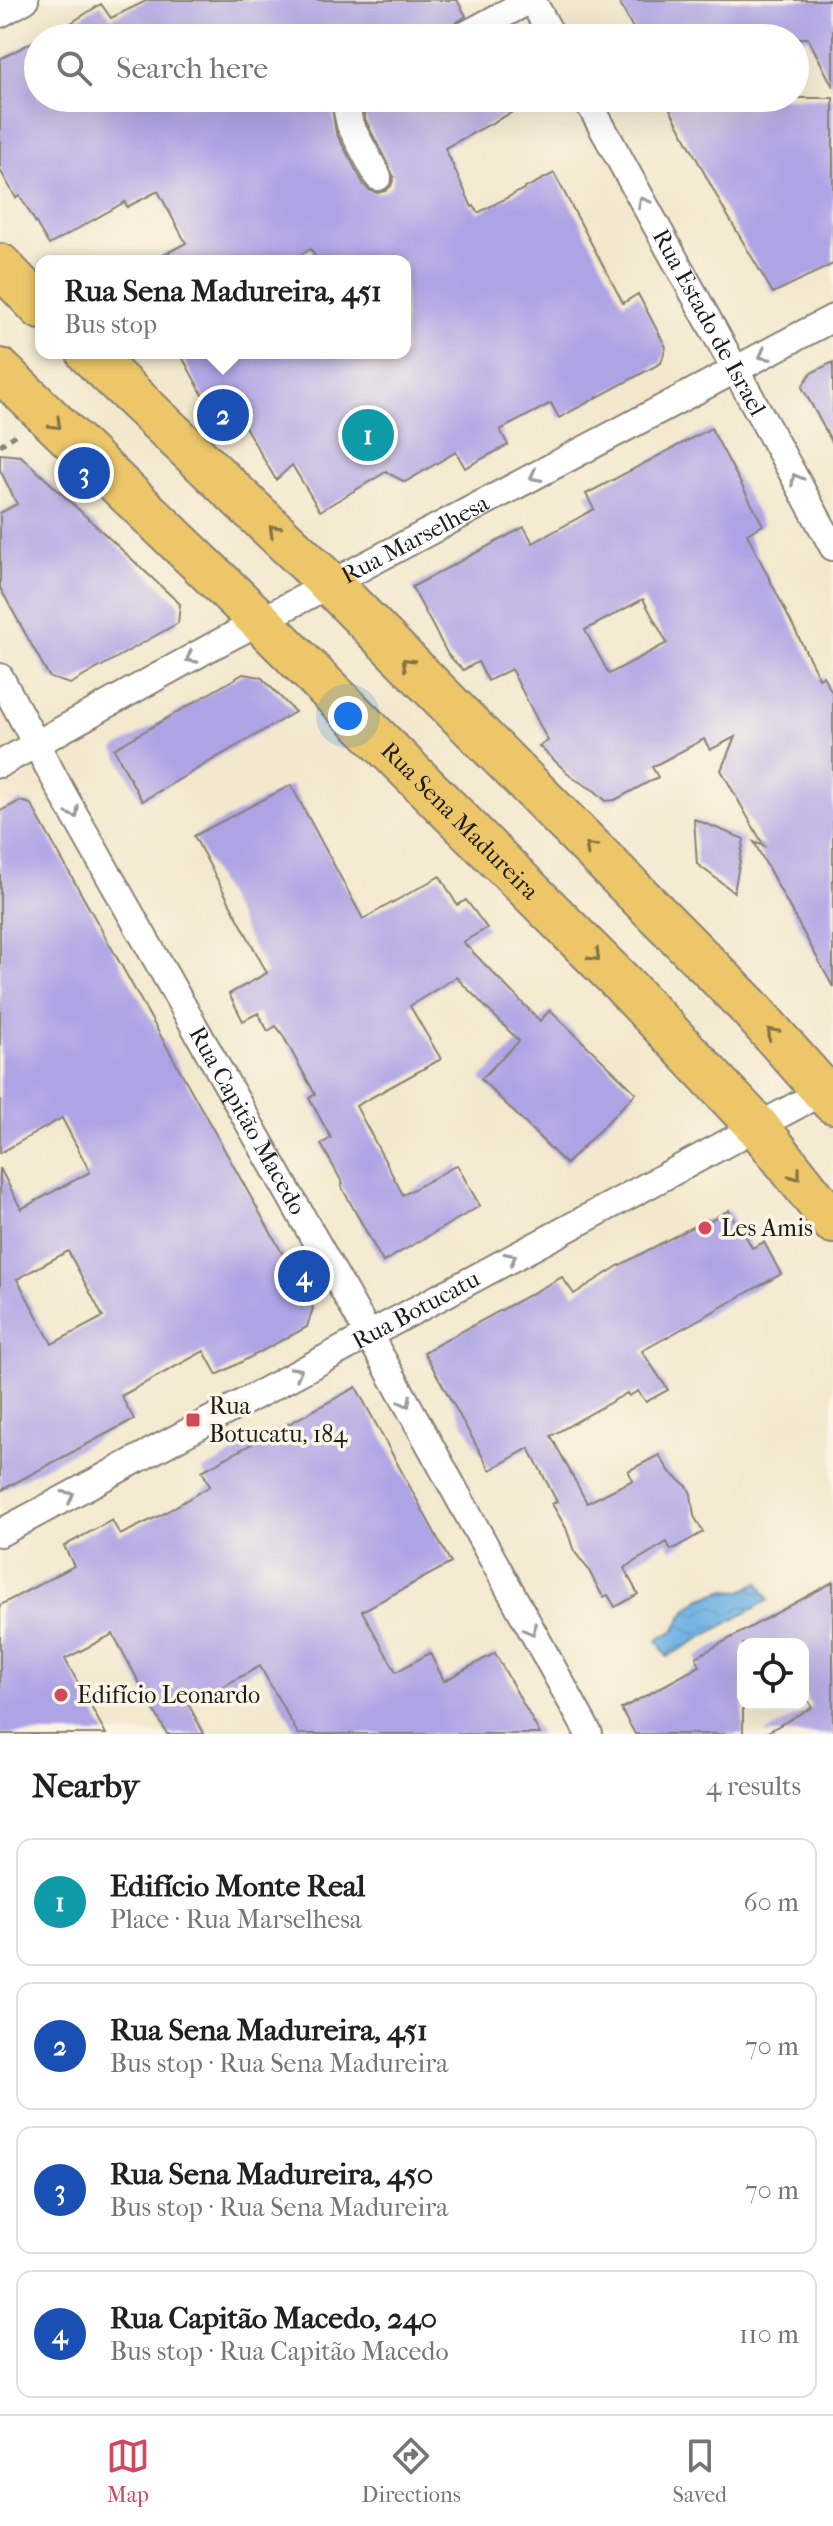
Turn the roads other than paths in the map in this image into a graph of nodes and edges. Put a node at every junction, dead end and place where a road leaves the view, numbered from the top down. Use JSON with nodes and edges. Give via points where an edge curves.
{"nodes":[{"id":1,"x":25,"y":0,"type":"edge"},
{"id":2,"x":531,"y":0,"type":"edge"},
{"id":3,"x":0,"y":14,"type":"edge"},
{"id":4,"x":486,"y":24,"type":"edge"},
{"id":5,"x":545,"y":24,"type":"edge"},
{"id":6,"x":347,"y":112,"type":"edge"},
{"id":7,"x":594,"y":112,"type":"edge"},
{"id":8,"x":378,"y":177,"type":"dead end"},
{"id":9,"x":0,"y":265,"type":"edge"},
{"id":10,"x":35,"y":302,"type":"edge"},
{"id":11,"x":833,"y":318,"type":"edge"},
{"id":12,"x":94,"y":359,"type":"edge"},
{"id":13,"x":0,"y":370,"type":"edge"},
{"id":14,"x":735,"y":370,"type":"junction"},
{"id":15,"x":833,"y":547,"type":"edge"},
{"id":16,"x":330,"y":584,"type":"junction"},
{"id":17,"x":260,"y":621,"type":"junction"},
{"id":18,"x":0,"y":677,"type":"edge"},
{"id":19,"x":36,"y":745,"type":"junction"},
{"id":20,"x":0,"y":764,"type":"edge"},
{"id":21,"x":830,"y":1093,"type":"edge"},
{"id":22,"x":758,"y":1127,"type":"junction"},
{"id":23,"x":833,"y":1222,"type":"edge"},
{"id":24,"x":368,"y":1334,"type":"junction"},
{"id":25,"x":0,"y":1533,"type":"edge"},
{"id":26,"x":589,"y":1734,"type":"edge"}],
"edges":[{"from":1,"to":3,"type":"street"},
{"from":2,"to":4,"type":"street"},
{"from":2,"to":5,"type":"street"},
{"from":6,"to":8,"type":"street"},
{"from":14,"to":7,"type":"street","name":"Rua Estado de Israel","one_way":true},
{"from":9,"to":10,"type":"main road"},
{"from":11,"to":14,"type":"street","name":"Rua Marselhesa","one_way":true},
{"from":16,"to":12,"type":"main road","one_way":true},
{"from":13,"to":17,"type":"main road","name":"Rua Sena Madureira","one_way":true},
{"from":15,"to":14,"type":"street","name":"Rua Estado de Israel","one_way":true},
{"from":14,"to":16,"type":"street","name":"Rua Marselhesa","one_way":true},
{"from":16,"to":17,"type":"street","name":"Rua Marselhesa"},
{"from":21,"to":16,"type":"main road","one_way":true},
{"from":17,"to":19,"type":"street","name":"Rua Marselhesa","one_way":true},
{"from":17,"to":22,"type":"main road","name":"Rua Sena Madureira","one_way":true,"via":[[624,985]]},
{"from":18,"to":19,"type":"street","name":"Rua Capitão Macedo"},
{"from":19,"to":20,"type":"street","name":"Rua Marselhesa"},
{"from":19,"to":24,"type":"street","name":"Rua Capitão Macedo","one_way":true},
{"from":21,"to":22,"type":"street","name":"Rua Botucatu"},
{"from":22,"to":23,"type":"main road","name":"Rua Sena Madureira","one_way":true},
{"from":24,"to":22,"type":"street","name":"Rua Botucatu","one_way":true},
{"from":25,"to":24,"type":"street","name":"Rua Botucatu","one_way":true},
{"from":24,"to":26,"type":"street","name":"Rua Capitão Macedo","one_way":true}]}
